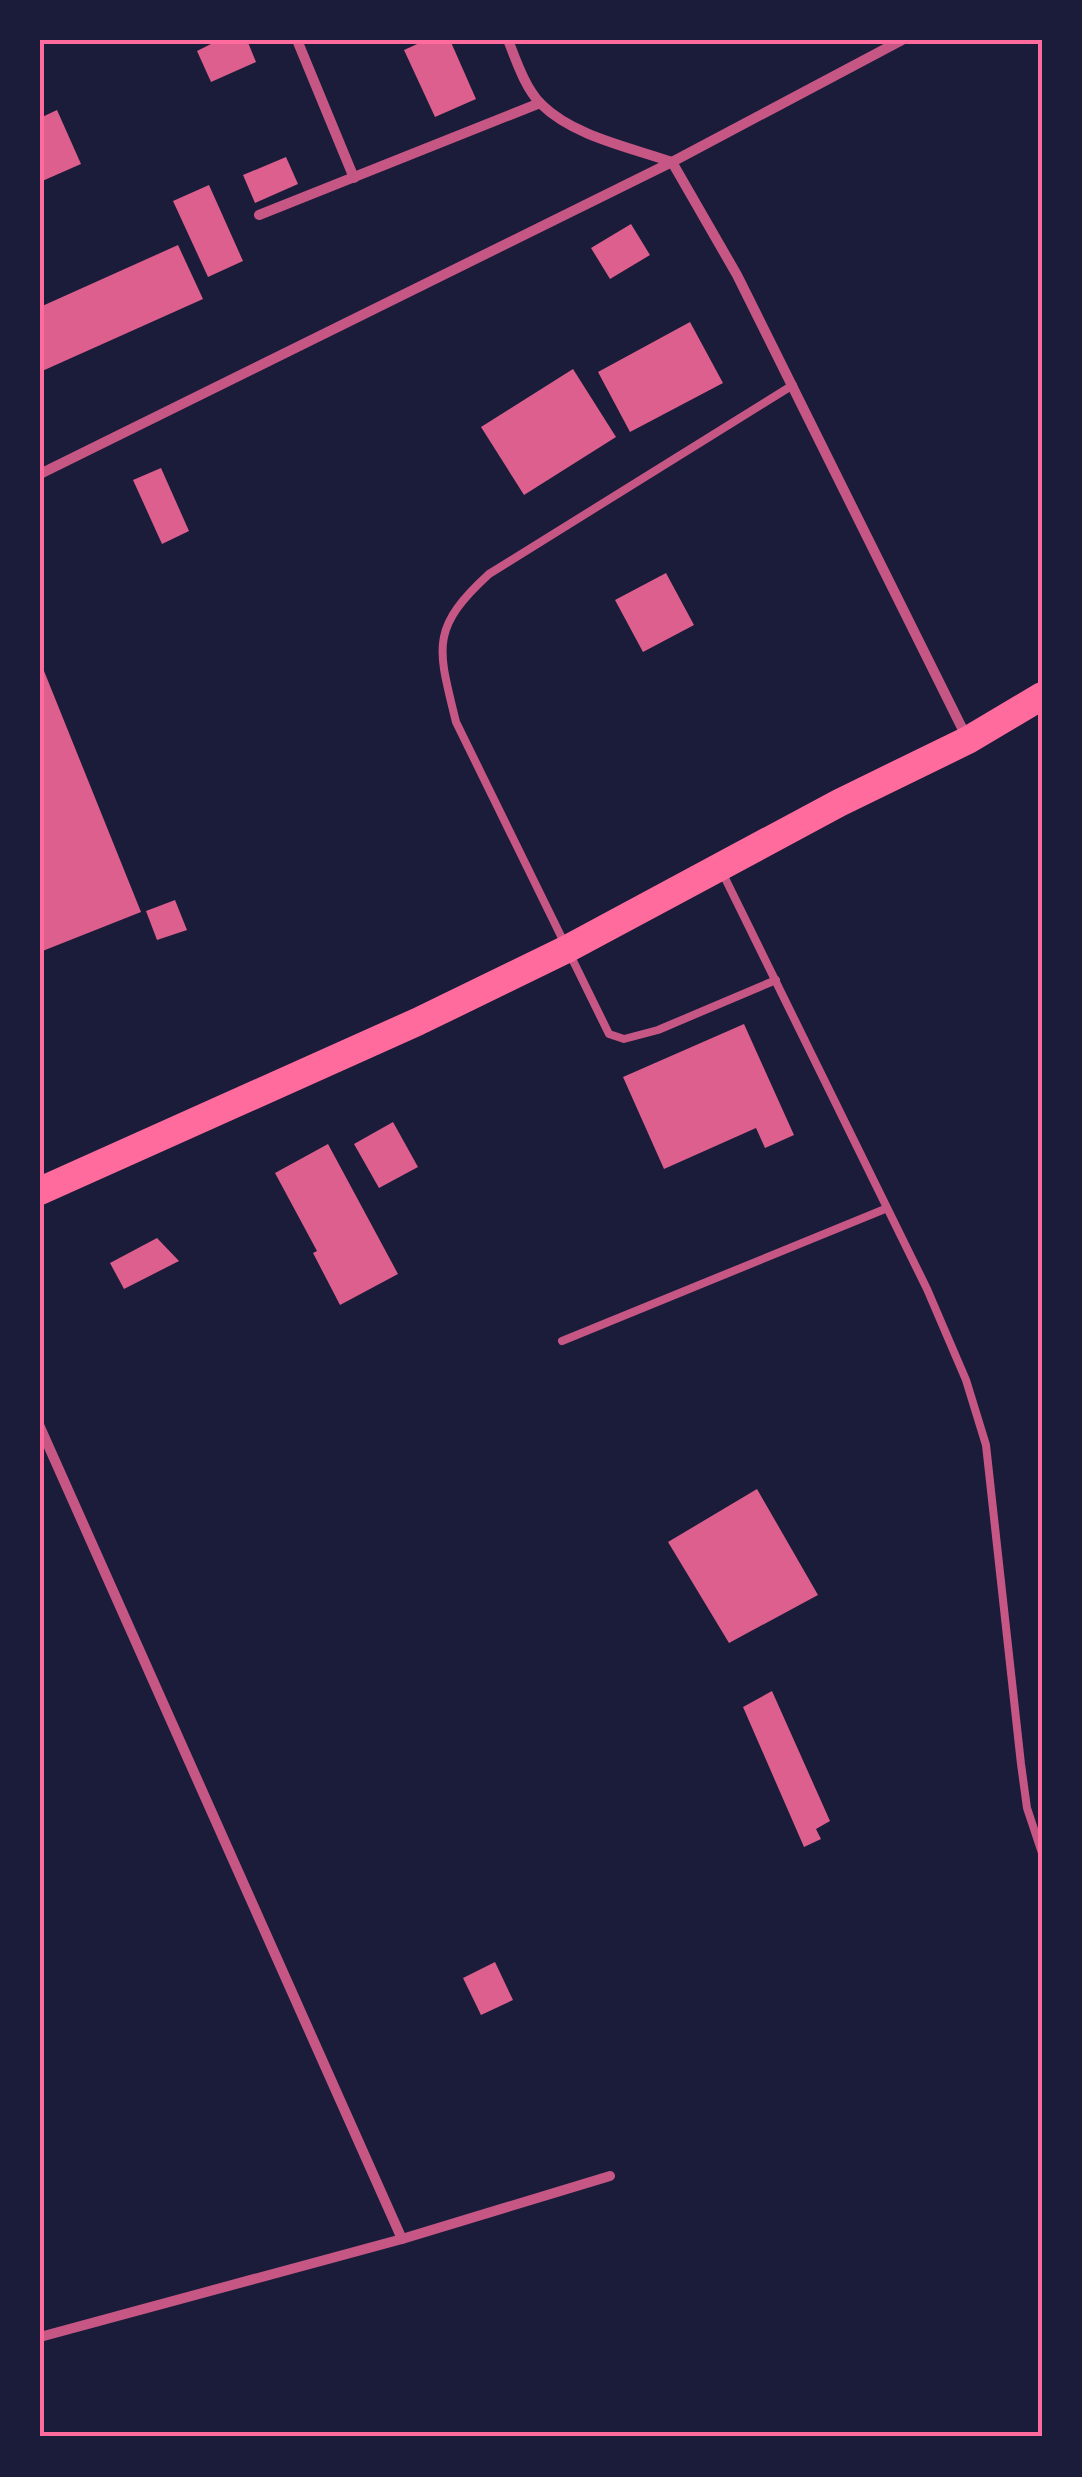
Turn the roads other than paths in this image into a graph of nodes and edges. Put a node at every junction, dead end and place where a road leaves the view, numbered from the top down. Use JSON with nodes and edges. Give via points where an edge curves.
{"nodes":[{"id":1,"x":297,"y":40,"type":"edge"},
{"id":2,"x":508,"y":40,"type":"edge"},
{"id":3,"x":902,"y":40,"type":"edge"},
{"id":4,"x":540,"y":103,"type":"junction"},
{"id":5,"x":672,"y":162,"type":"junction"},
{"id":6,"x":354,"y":178,"type":"junction"},
{"id":7,"x":259,"y":215,"type":"dead end"},
{"id":8,"x":793,"y":386,"type":"junction"},
{"id":9,"x":40,"y":474,"type":"edge"},
{"id":10,"x":1042,"y":696,"type":"edge"},
{"id":11,"x":968,"y":740,"type":"junction"},
{"id":12,"x":720,"y":868,"type":"junction"},
{"id":13,"x":567,"y":950,"type":"junction"},
{"id":14,"x":776,"y":980,"type":"junction"},
{"id":15,"x":40,"y":1191,"type":"edge"},
{"id":16,"x":885,"y":1209,"type":"junction"},
{"id":17,"x":562,"y":1340,"type":"dead end"},
{"id":18,"x":40,"y":1427,"type":"edge"},
{"id":19,"x":1042,"y":1853,"type":"edge"},
{"id":20,"x":610,"y":2176,"type":"dead end"},
{"id":21,"x":402,"y":2239,"type":"junction"},
{"id":22,"x":40,"y":2337,"type":"edge"}],
"edges":[{"from":1,"to":6,"type":"street"},
{"from":2,"to":4,"type":"street"},
{"from":3,"to":5,"type":"street"},
{"from":4,"to":5,"type":"street","via":[[574,126]]},
{"from":4,"to":6,"type":"street"},
{"from":5,"to":8,"type":"street"},
{"from":5,"to":9,"type":"street"},
{"from":6,"to":7,"type":"street"},
{"from":8,"to":11,"type":"street"},
{"from":8,"to":13,"type":"lane","via":[[488,574],[460,600],[442,636],[456,722]]},
{"from":10,"to":11,"type":"highway"},
{"from":11,"to":12,"type":"highway"},
{"from":12,"to":13,"type":"highway"},
{"from":12,"to":14,"type":"lane"},
{"from":13,"to":14,"type":"lane","via":[[599,1020],[609,1034],[624,1039]]},
{"from":13,"to":15,"type":"highway"},
{"from":14,"to":16,"type":"lane"},
{"from":16,"to":17,"type":"lane"},
{"from":16,"to":19,"type":"lane","via":[[966,1380],[986,1446],[1025,1794]]},
{"from":18,"to":21,"type":"street"},
{"from":20,"to":21,"type":"street"},
{"from":21,"to":22,"type":"street"}]}
